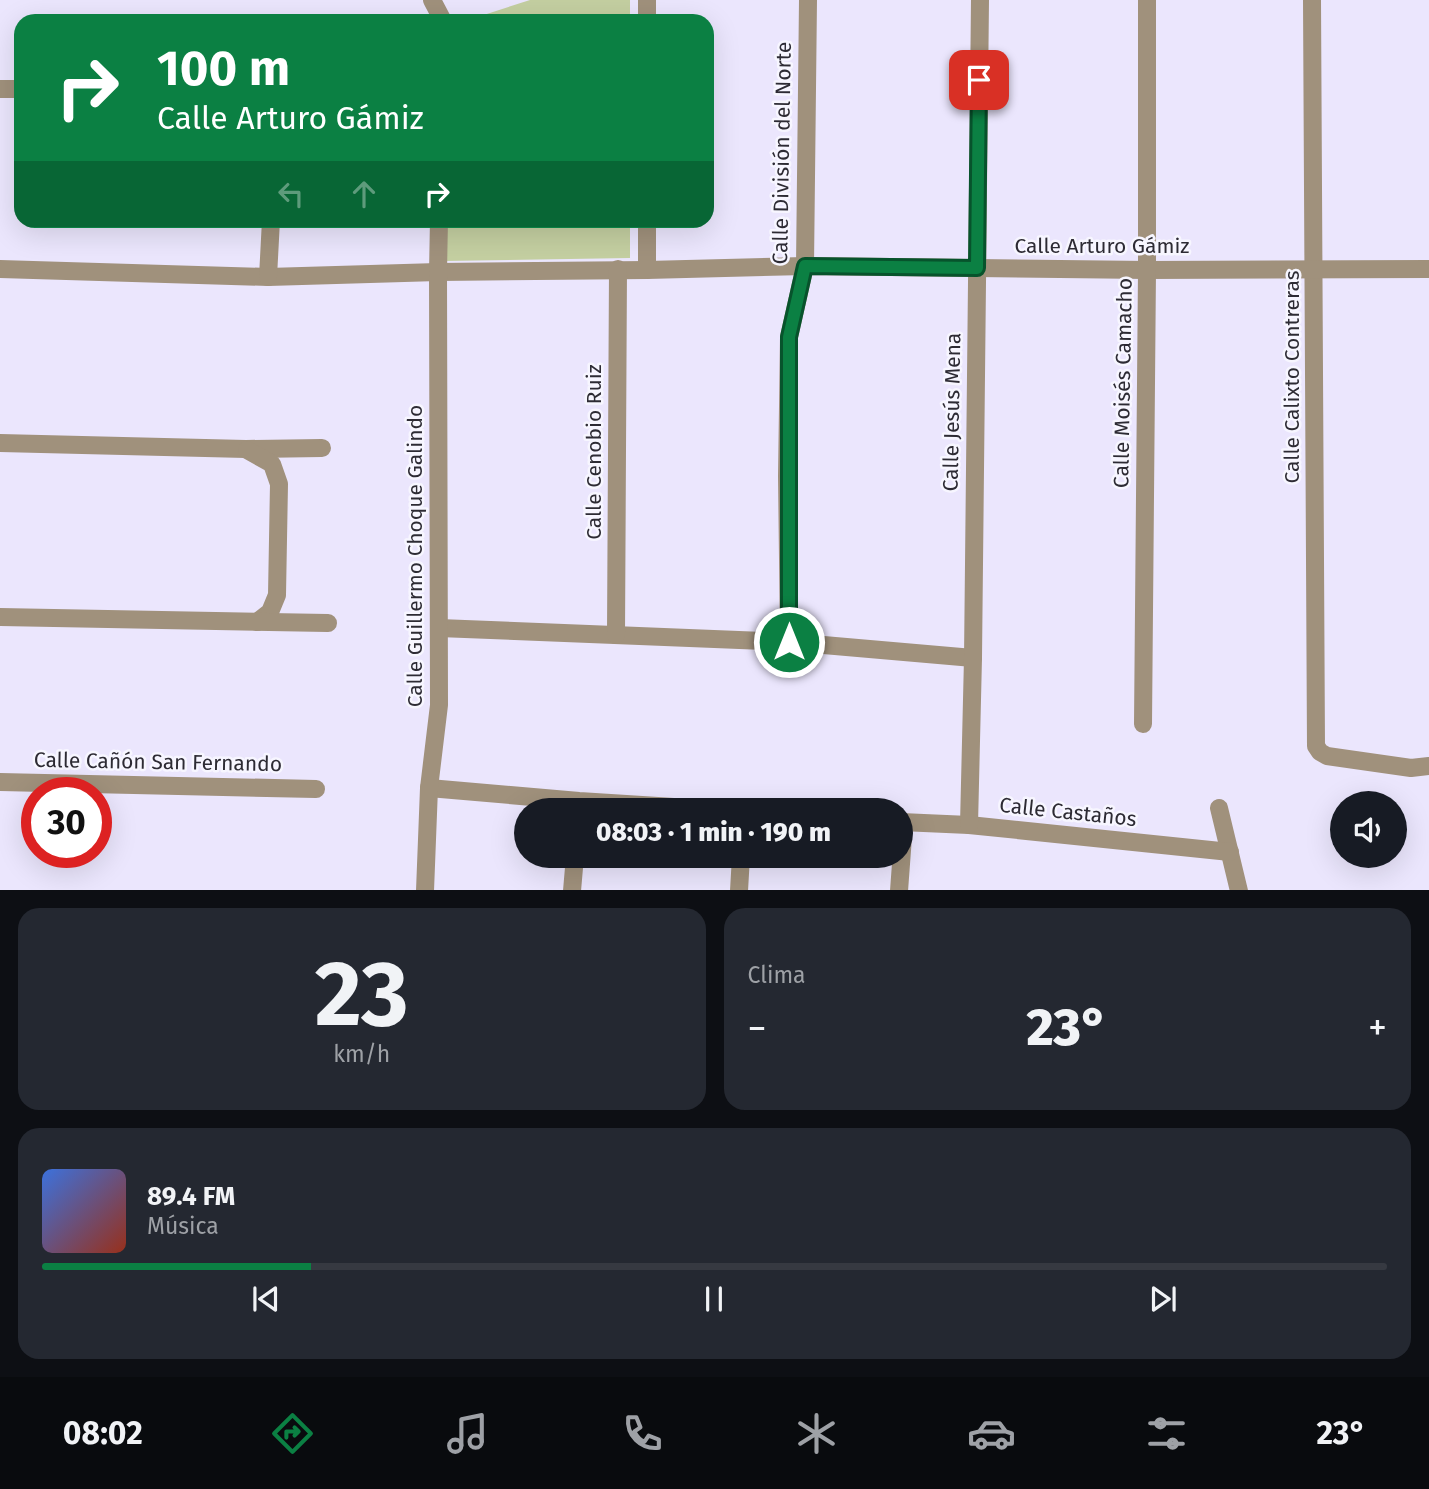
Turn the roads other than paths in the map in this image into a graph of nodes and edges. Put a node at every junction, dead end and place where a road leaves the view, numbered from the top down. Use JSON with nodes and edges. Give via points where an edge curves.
{"nodes":[{"id":1,"x":808,"y":0,"type":"edge"},
{"id":2,"x":979,"y":0,"type":"edge"},
{"id":3,"x":1147,"y":0,"type":"edge"},
{"id":4,"x":1312,"y":0,"type":"edge"},
{"id":5,"x":271,"y":228,"type":"edge"},
{"id":6,"x":439,"y":228,"type":"edge"},
{"id":7,"x":647,"y":228,"type":"edge"},
{"id":8,"x":805,"y":266,"type":"junction"},
{"id":9,"x":977,"y":268,"type":"junction"},
{"id":10,"x":1429,"y":268,"type":"edge"},
{"id":11,"x":0,"y":269,"type":"edge"},
{"id":12,"x":618,"y":269,"type":"junction"},
{"id":13,"x":1314,"y":269,"type":"junction"},
{"id":14,"x":647,"y":270,"type":"junction"},
{"id":15,"x":1147,"y":270,"type":"junction"},
{"id":16,"x":438,"y":272,"type":"junction"},
{"id":17,"x":268,"y":276,"type":"junction"},
{"id":18,"x":0,"y":443,"type":"edge"},
{"id":19,"x":322,"y":448,"type":"dead end"},
{"id":20,"x":246,"y":449,"type":"junction"},
{"id":21,"x":0,"y":617,"type":"edge"},
{"id":22,"x":257,"y":622,"type":"junction"},
{"id":23,"x":328,"y":623,"type":"dead end"},
{"id":24,"x":439,"y":628,"type":"junction"},
{"id":25,"x":616,"y":635,"type":"junction"},
{"id":26,"x":789,"y":642,"type":"junction"},
{"id":27,"x":973,"y":657,"type":"junction"},
{"id":28,"x":1143,"y":724,"type":"dead end"},
{"id":29,"x":1429,"y":766,"type":"edge"},
{"id":30,"x":0,"y":782,"type":"edge"},
{"id":31,"x":429,"y":788,"type":"junction"},
{"id":32,"x":316,"y":789,"type":"dead end"},
{"id":33,"x":517,"y":798,"type":"edge"},
{"id":34,"x":1219,"y":808,"type":"dead end"},
{"id":35,"x":913,"y":822,"type":"edge"},
{"id":36,"x":970,"y":825,"type":"junction"},
{"id":37,"x":1230,"y":852,"type":"junction"},
{"id":38,"x":574,"y":868,"type":"edge"},
{"id":39,"x":740,"y":868,"type":"edge"},
{"id":40,"x":900,"y":868,"type":"edge"},
{"id":41,"x":425,"y":890,"type":"edge"},
{"id":42,"x":572,"y":890,"type":"edge"},
{"id":43,"x":739,"y":890,"type":"edge"},
{"id":44,"x":899,"y":890,"type":"edge"},
{"id":45,"x":1239,"y":890,"type":"edge"}],
"edges":[{"from":1,"to":8,"type":"street","name":"Calle División del Norte"},
{"from":2,"to":9,"type":"street","name":"Calle Jesús Mena"},
{"from":3,"to":15,"type":"street","name":"Calle Moisés Camacho"},
{"from":4,"to":13,"type":"street","name":"Calle Calixto Contreras"},
{"from":5,"to":17,"type":"street"},
{"from":6,"to":16,"type":"street","name":"Calle Guillermo Choque Galindo"},
{"from":7,"to":14,"type":"street"},
{"from":8,"to":9,"type":"street","name":"Calle Arturo Gámiz"},
{"from":8,"to":14,"type":"street","name":"Calle Arturo Gámiz"},
{"from":8,"to":26,"type":"street","name":"Calle División del Norte","via":[[789,337]]},
{"from":9,"to":15,"type":"street","name":"Calle Arturo Gámiz"},
{"from":9,"to":27,"type":"street","name":"Calle Jesús Mena"},
{"from":10,"to":13,"type":"street","name":"Calle Arturo Gámiz"},
{"from":11,"to":17,"type":"street","name":"Calle Arturo Gámiz"},
{"from":12,"to":14,"type":"street","name":"Calle Arturo Gámiz"},
{"from":12,"to":16,"type":"street","name":"Calle Arturo Gámiz"},
{"from":12,"to":25,"type":"street","name":"Calle Cenobio Ruiz"},
{"from":13,"to":15,"type":"street","name":"Calle Arturo Gámiz"},
{"from":13,"to":29,"type":"street","name":"Calle Calixto Contreras","via":[[1316,746],[1327,756],[1411,768]]},
{"from":15,"to":28,"type":"street","name":"Calle Moisés Camacho"},
{"from":16,"to":17,"type":"street","name":"Calle Arturo Gámiz"},
{"from":16,"to":24,"type":"street","name":"Calle Guillermo Choque Galindo"},
{"from":18,"to":20,"type":"street"},
{"from":19,"to":20,"type":"street"},
{"from":20,"to":22,"type":"street","via":[[272,464],[279,484],[277,595],[270,612]]},
{"from":21,"to":22,"type":"street"},
{"from":22,"to":23,"type":"street"},
{"from":24,"to":25,"type":"street"},
{"from":24,"to":31,"type":"street","name":"Calle Guillermo Choque Galindo","via":[[439,705]]},
{"from":25,"to":26,"type":"street"},
{"from":26,"to":27,"type":"street"},
{"from":27,"to":36,"type":"street","name":"Calle Jesús Mena"},
{"from":30,"to":32,"type":"street","name":"Calle Cañón San Fernando"},
{"from":31,"to":33,"type":"street"},
{"from":31,"to":41,"type":"street","name":"Calle Guillermo Choque Galindo"},
{"from":34,"to":37,"type":"street"},
{"from":35,"to":36,"type":"street","name":"Calle Castaños"},
{"from":36,"to":37,"type":"street","name":"Calle Castaños"},
{"from":37,"to":45,"type":"street"},
{"from":38,"to":42,"type":"street"},
{"from":39,"to":43,"type":"street"},
{"from":40,"to":44,"type":"street"}]}
